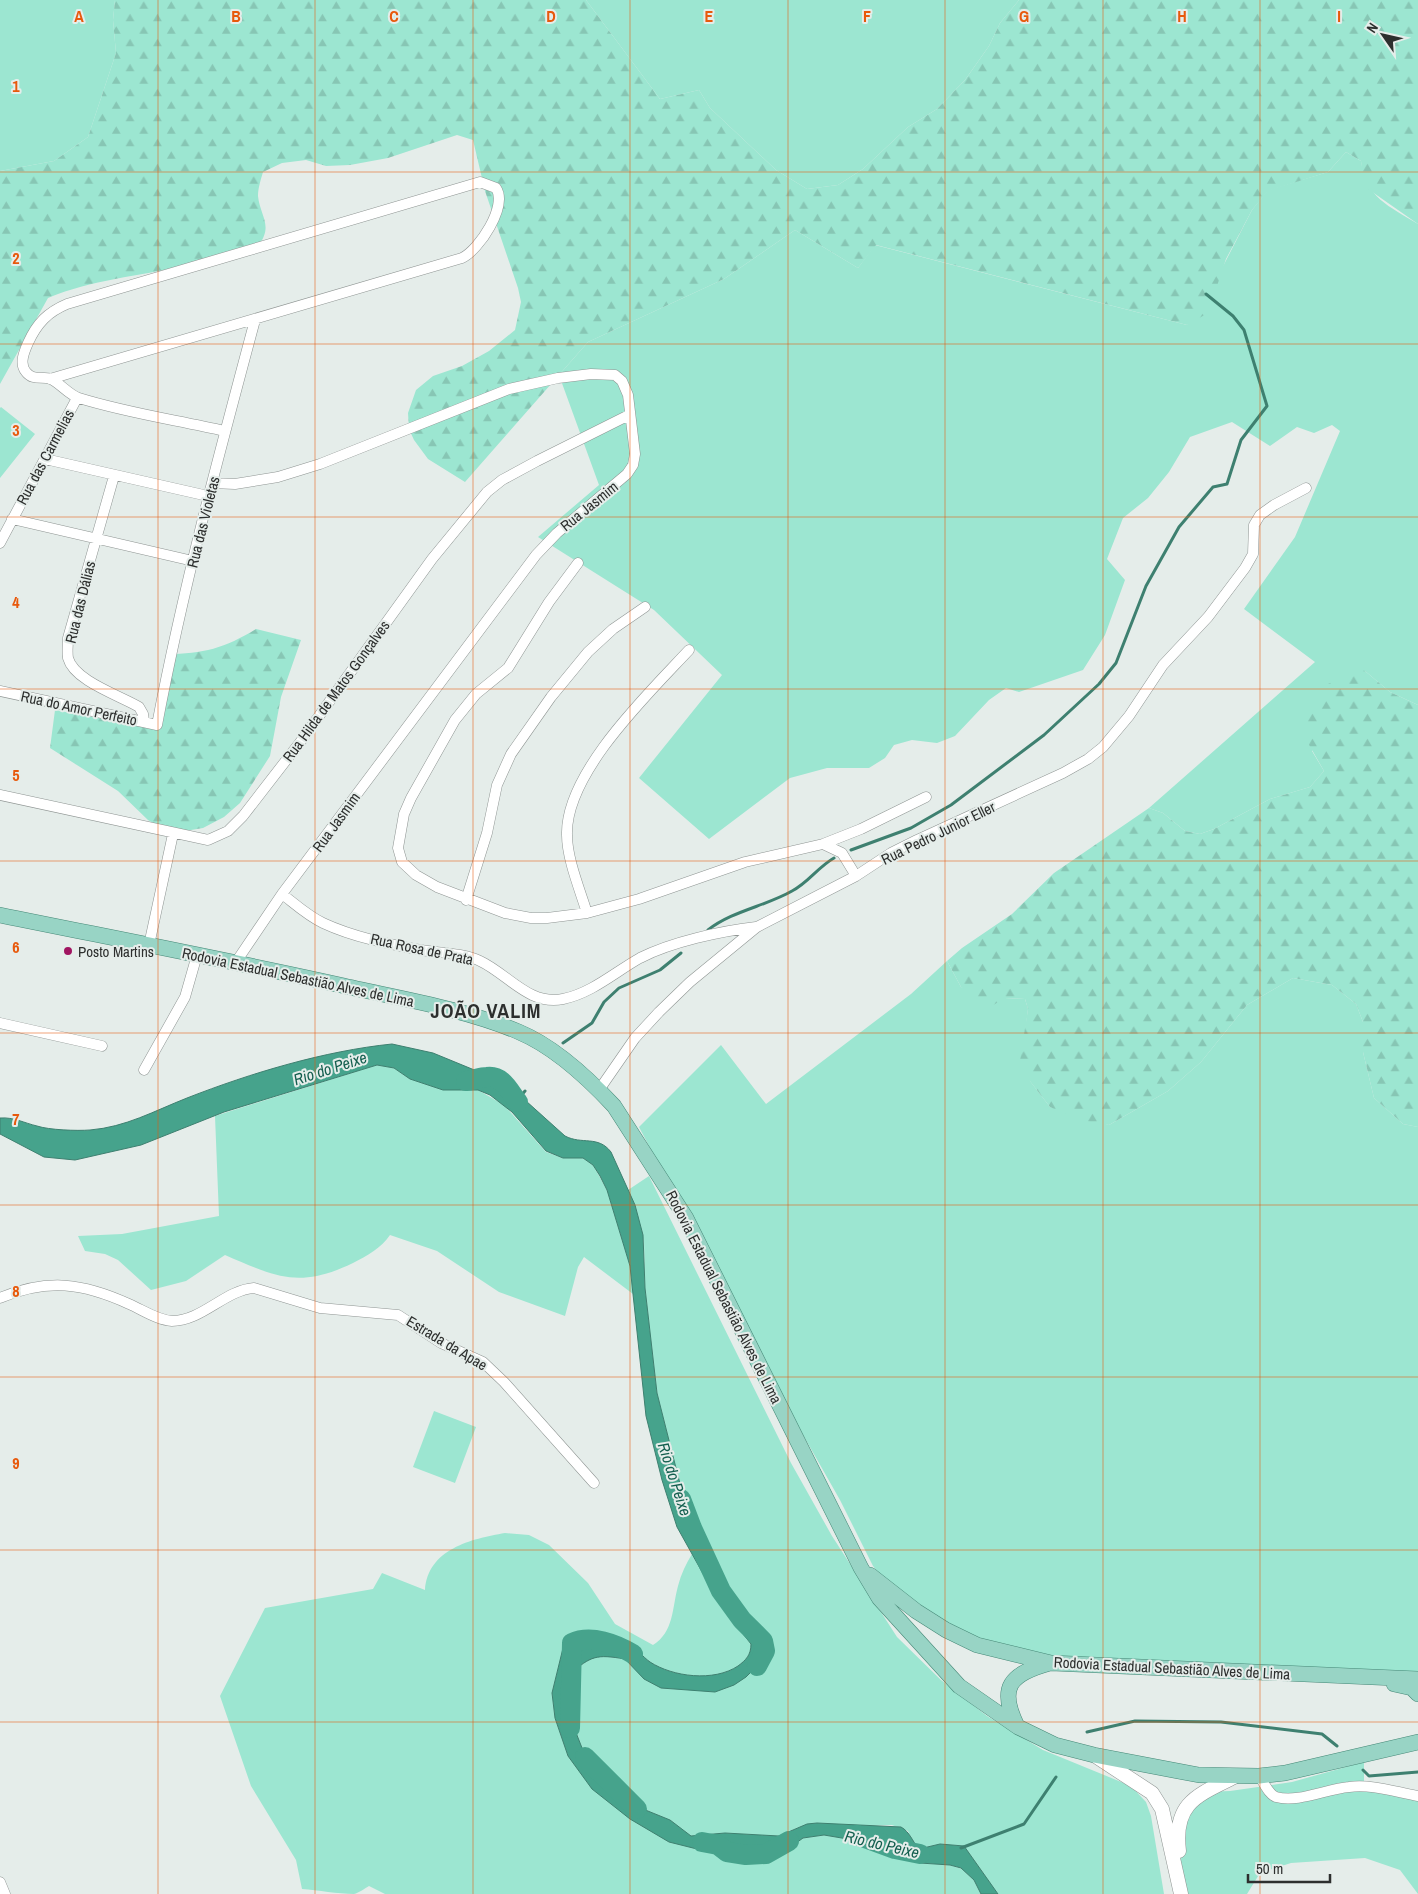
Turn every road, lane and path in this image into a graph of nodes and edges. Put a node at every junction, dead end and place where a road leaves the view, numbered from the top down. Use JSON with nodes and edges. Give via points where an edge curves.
{"nodes":[{"id":1,"x":255,"y":320,"type":"junction"},
{"id":2,"x":50,"y":379,"type":"junction"},
{"id":3,"x":77,"y":398,"type":"junction"},
{"id":4,"x":629,"y":415,"type":"junction"},
{"id":5,"x":225,"y":431,"type":"junction"},
{"id":6,"x":45,"y":459,"type":"junction"},
{"id":7,"x":114,"y":476,"type":"junction"},
{"id":8,"x":212,"y":483,"type":"junction"},
{"id":9,"x":1306,"y":488,"type":"dead end"},
{"id":10,"x":208,"y":496,"type":"junction"},
{"id":11,"x":12,"y":519,"type":"junction"},
{"id":12,"x":97,"y":539,"type":"junction"},
{"id":13,"x":0,"y":543,"type":"edge"},
{"id":14,"x":193,"y":561,"type":"junction"},
{"id":15,"x":578,"y":563,"type":"dead end"},
{"id":16,"x":645,"y":608,"type":"dead end"},
{"id":17,"x":689,"y":650,"type":"dead end"},
{"id":18,"x":0,"y":691,"type":"edge"},
{"id":19,"x":144,"y":721,"type":"junction"},
{"id":20,"x":157,"y":725,"type":"joint"},
{"id":21,"x":0,"y":795,"type":"edge"},
{"id":22,"x":926,"y":797,"type":"dead end"},
{"id":23,"x":173,"y":834,"type":"junction"},
{"id":24,"x":823,"y":844,"type":"junction"},
{"id":25,"x":856,"y":876,"type":"junction"},
{"id":26,"x":282,"y":894,"type":"junction"},
{"id":27,"x":466,"y":900,"type":"junction"},
{"id":28,"x":587,"y":913,"type":"junction"},
{"id":29,"x":0,"y":915,"type":"edge"},
{"id":30,"x":757,"y":926,"type":"junction"},
{"id":31,"x":149,"y":945,"type":"junction"},
{"id":32,"x":197,"y":954,"type":"junction"},
{"id":33,"x":236,"y":962,"type":"junction"},
{"id":34,"x":0,"y":1023,"type":"edge"},
{"id":35,"x":102,"y":1046,"type":"dead end"},
{"id":36,"x":144,"y":1070,"type":"dead end"},
{"id":37,"x":599,"y":1090,"type":"junction"},
{"id":38,"x":0,"y":1298,"type":"edge"},
{"id":39,"x":594,"y":1483,"type":"dead end"},
{"id":40,"x":861,"y":1568,"type":"junction"},
{"id":41,"x":1051,"y":1663,"type":"junction"},
{"id":42,"x":1363,"y":1677,"type":"junction"},
{"id":43,"x":1418,"y":1679,"type":"edge"},
{"id":44,"x":1418,"y":1694,"type":"edge"},
{"id":45,"x":1018,"y":1727,"type":"junction"},
{"id":46,"x":1418,"y":1731,"type":"edge"},
{"id":47,"x":1418,"y":1742,"type":"edge"},
{"id":48,"x":1403,"y":1745,"type":"junction"},
{"id":49,"x":1094,"y":1755,"type":"junction"},
{"id":50,"x":1236,"y":1776,"type":"junction"},
{"id":51,"x":1259,"y":1776,"type":"junction"},
{"id":52,"x":1418,"y":1796,"type":"edge"},
{"id":53,"x":0,"y":1882,"type":"edge"},
{"id":54,"x":5,"y":1894,"type":"edge"},
{"id":55,"x":1180,"y":1894,"type":"edge"},
{"id":56,"x":1185,"y":1894,"type":"edge"}],
"edges":[{"from":1,"to":2,"type":"street"},
{"from":1,"to":2,"type":"street","via":[[470,254],[484,239],[490,226],[498,190],[480,182],[54,310],[40,322],[23,358],[23,366],[31,376]]},
{"from":1,"to":5,"type":"street","name":"Rua das Violetas"},
{"from":2,"to":3,"type":"street"},
{"from":3,"to":5,"type":"street"},
{"from":3,"to":6,"type":"street","name":"Rua das Carmelias"},
{"from":4,"to":8,"type":"street","name":"Rua Jasmim","via":[[625,386],[615,375],[558,378],[509,389],[320,464],[278,477],[235,484]]},
{"from":4,"to":23,"type":"street","name":"Rua Hilda de Matos Gonçalves","via":[[537,461],[487,492],[432,559],[243,816],[228,832],[208,840]]},
{"from":4,"to":26,"type":"street","name":"Rua Jasmim","via":[[635,459],[628,474],[536,554]]},
{"from":5,"to":8,"type":"street","name":"Rua das Violetas"},
{"from":6,"to":7,"type":"street"},
{"from":6,"to":11,"type":"street","name":"Rua das Carmelias"},
{"from":7,"to":10,"type":"street"},
{"from":7,"to":12,"type":"street","name":"Rua das Dálias"},
{"from":8,"to":10,"type":"street","name":"Rua das Violetas"},
{"from":9,"to":25,"type":"street","name":"Rua Pedro Junior Eller","via":[[1260,515],[1254,525],[1251,559],[1219,603],[1163,665],[1129,716],[1088,759],[900,849]]},
{"from":10,"to":14,"type":"street","name":"Rua das Violetas"},
{"from":11,"to":12,"type":"street"},
{"from":11,"to":13,"type":"street","name":"Rua das Carmelias"},
{"from":12,"to":14,"type":"street"},
{"from":12,"to":19,"type":"street","name":"Rua das Dálias","via":[[68,638],[69,660],[84,678],[139,707]]},
{"from":14,"to":20,"type":"street","name":"Rua das Violetas"},
{"from":15,"to":27,"type":"street","via":[[508,668],[476,694],[455,720],[404,814],[398,848],[402,862],[416,875]]},
{"from":16,"to":27,"type":"street","via":[[607,634],[588,652],[511,754],[497,785],[488,833]]},
{"from":17,"to":28,"type":"street","via":[[644,698],[590,766],[573,803],[567,835]]},
{"from":18,"to":19,"type":"street","name":"Rua do Amor Perfeito"},
{"from":19,"to":20,"type":"street","name":"Rua do Amor Perfeito"},
{"from":21,"to":23,"type":"street","name":"Rua Hilda de Matos Gonçalves"},
{"from":22,"to":24,"type":"street","via":[[861,830]]},
{"from":23,"to":31,"type":"street"},
{"from":24,"to":25,"type":"street","via":[[842,853]]},
{"from":24,"to":28,"type":"street","via":[[745,862],[639,899]]},
{"from":25,"to":30,"type":"street","name":"Rua Pedro Junior Eller"},
{"from":26,"to":30,"type":"street","name":"Rua Rosa de Prata","via":[[321,922],[343,931],[400,946],[474,959],[522,990],[550,1000],[583,993],[652,954],[712,934]]},
{"from":26,"to":33,"type":"street","name":"Rua Jasmim"},
{"from":27,"to":28,"type":"street","via":[[531,918]]},
{"from":29,"to":31,"type":"main road","name":"Rodovia Estadual Sebastião Alves de Lima"},
{"from":30,"to":37,"type":"street","name":"Rua Pedro Junior Eller","via":[[658,1012],[635,1038]]},
{"from":31,"to":32,"type":"main road","name":"Rodovia Estadual Sebastião Alves de Lima"},
{"from":32,"to":33,"type":"main road","name":"Rodovia Estadual Sebastião Alves de Lima"},
{"from":32,"to":36,"type":"street","via":[[185,997]]},
{"from":33,"to":37,"type":"main road","name":"Rodovia Estadual Sebastião Alves de Lima","via":[[500,1024],[539,1042]]},
{"from":34,"to":35,"type":"street"},
{"from":37,"to":40,"type":"main road","name":"Rodovia Estadual Sebastião Alves de Lima","via":[[627,1124],[686,1218]]},
{"from":38,"to":39,"type":"street","name":"Estrada da Apae","via":[[25,1288],[69,1285],[96,1291],[172,1320],[198,1314],[254,1288],[320,1308],[398,1314],[441,1343],[483,1362]]},
{"from":40,"to":41,"type":"main road","name":"Rodovia Estadual Sebastião Alves de Lima","via":[[946,1630],[977,1644]]},
{"from":40,"to":45,"type":"main road","name":"Rodovia Estadual Sebastião Alves de Lima","via":[[879,1598],[959,1686]]},
{"from":41,"to":42,"type":"main road","name":"Rodovia Estadual Sebastião Alves de Lima"},
{"from":41,"to":45,"type":"main road","via":[[1030,1668],[1014,1680],[1007,1694],[1008,1708]]},
{"from":42,"to":43,"type":"main road","name":"Rodovia Estadual Sebastião Alves de Lima"},
{"from":42,"to":44,"type":"main road","via":[[1412,1688]]},
{"from":45,"to":49,"type":"main road","name":"Rodovia Estadual Sebastião Alves de Lima","via":[[1055,1745]]},
{"from":46,"to":48,"type":"main road"},
{"from":47,"to":48,"type":"main road","name":"Rodovia Estadual Sebastião Alves de Lima"},
{"from":48,"to":51,"type":"main road","name":"Rodovia Estadual Sebastião Alves de Lima","via":[[1285,1773]]},
{"from":49,"to":50,"type":"main road","name":"Rodovia Estadual Sebastião Alves de Lima","via":[[1199,1775]]},
{"from":49,"to":55,"type":"main road","via":[[1152,1793],[1162,1810]]},
{"from":50,"to":51,"type":"main road","name":"Rodovia Estadual Sebastião Alves de Lima"},
{"from":50,"to":56,"type":"main road","via":[[1196,1796],[1184,1812],[1177,1831]]},
{"from":51,"to":52,"type":"street","via":[[1276,1797],[1305,1796],[1350,1786],[1377,1787]]},
{"from":53,"to":54,"type":"street"}]}
